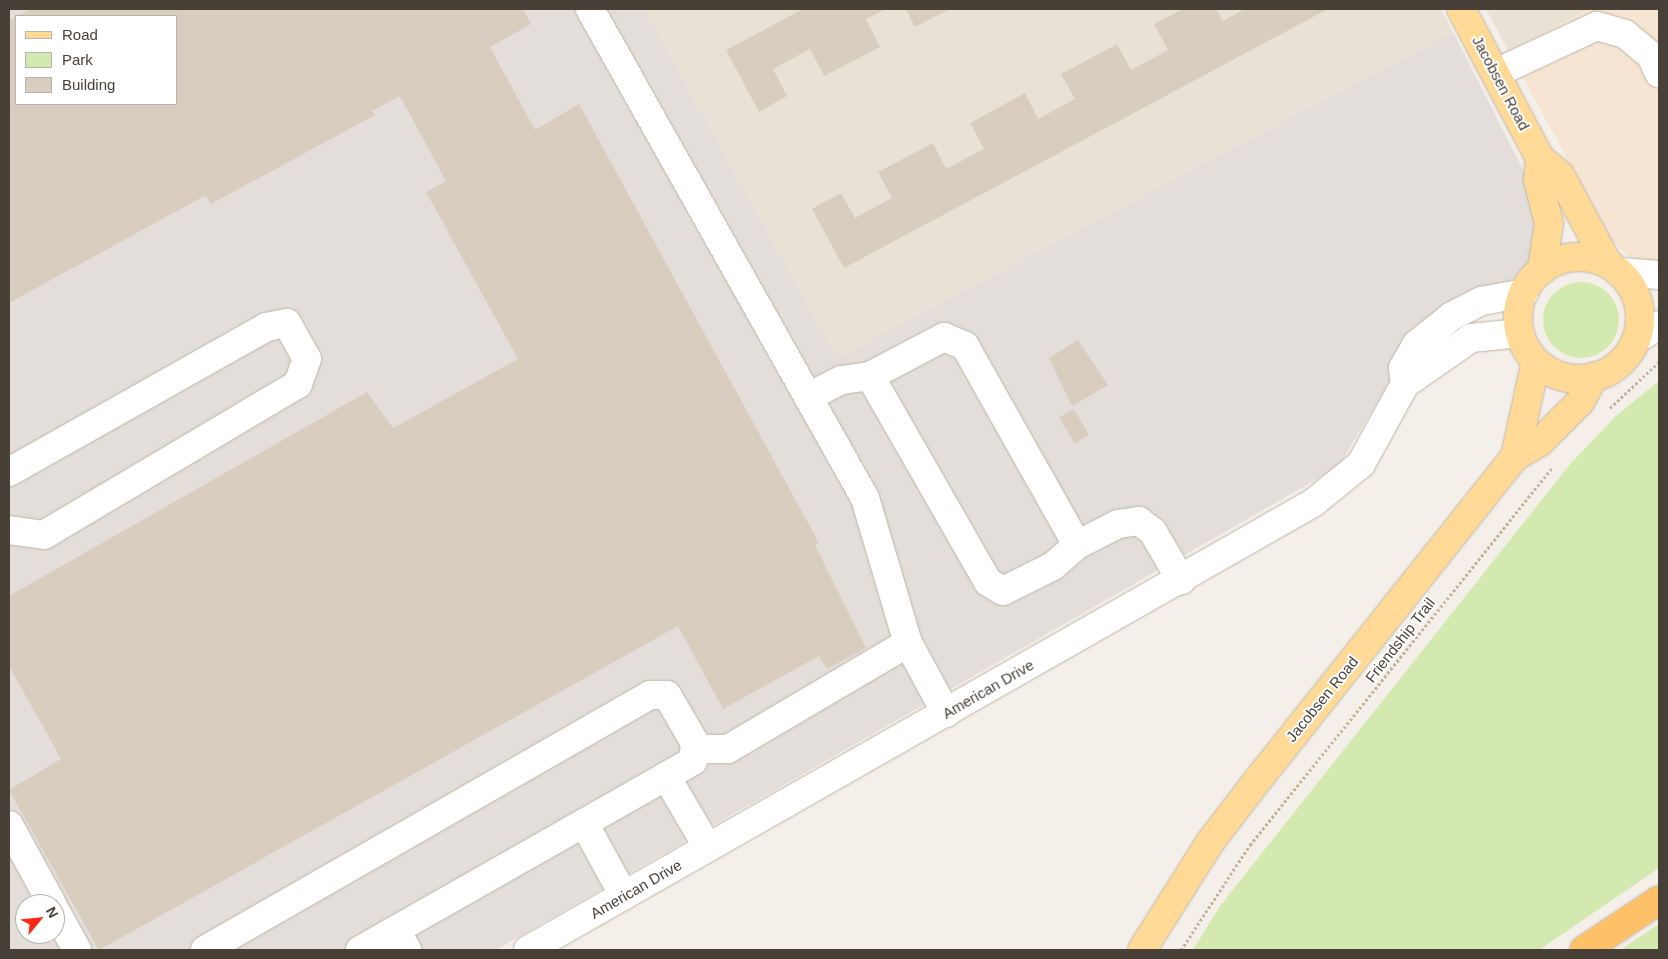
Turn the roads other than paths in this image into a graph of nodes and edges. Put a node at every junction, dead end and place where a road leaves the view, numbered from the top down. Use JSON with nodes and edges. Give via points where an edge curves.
{"nodes":[{"id":1,"x":590,"y":9,"type":"edge"},
{"id":2,"x":1461,"y":9,"type":"edge"},
{"id":3,"x":1659,"y":72,"type":"edge"},
{"id":4,"x":1496,"y":74,"type":"junction"},
{"id":5,"x":1540,"y":158,"type":"junction"},
{"id":6,"x":1613,"y":268,"type":"junction"},
{"id":7,"x":1542,"y":270,"type":"junction"},
{"id":8,"x":1659,"y":275,"type":"edge"},
{"id":9,"x":1524,"y":293,"type":"junction"},
{"id":10,"x":1659,"y":324,"type":"edge"},
{"id":11,"x":1520,"y":333,"type":"junction"},
{"id":12,"x":1637,"y":339,"type":"junction"},
{"id":13,"x":1536,"y":361,"type":"junction"},
{"id":14,"x":870,"y":376,"type":"junction"},
{"id":15,"x":1594,"y":377,"type":"junction"},
{"id":16,"x":1405,"y":384,"type":"junction"},
{"id":17,"x":808,"y":397,"type":"junction"},
{"id":18,"x":1515,"y":457,"type":"junction"},
{"id":19,"x":9,"y":472,"type":"edge"},
{"id":20,"x":9,"y":530,"type":"edge"},
{"id":21,"x":1077,"y":545,"type":"junction"},
{"id":22,"x":1181,"y":580,"type":"junction"},
{"id":23,"x":908,"y":643,"type":"junction"},
{"id":24,"x":946,"y":713,"type":"junction"},
{"id":25,"x":695,"y":749,"type":"junction"},
{"id":26,"x":666,"y":776,"type":"junction"},
{"id":27,"x":584,"y":823,"type":"junction"},
{"id":28,"x":9,"y":825,"type":"edge"},
{"id":29,"x":708,"y":848,"type":"junction"},
{"id":30,"x":47,"y":894,"type":"edge"},
{"id":31,"x":624,"y":896,"type":"junction"},
{"id":32,"x":1659,"y":900,"type":"edge"},
{"id":33,"x":65,"y":929,"type":"edge"},
{"id":34,"x":401,"y":940,"type":"edge"},
{"id":35,"x":76,"y":950,"type":"edge"},
{"id":36,"x":205,"y":950,"type":"edge"},
{"id":37,"x":360,"y":950,"type":"edge"},
{"id":38,"x":528,"y":950,"type":"edge"},
{"id":39,"x":1142,"y":950,"type":"edge"},
{"id":40,"x":1584,"y":950,"type":"edge"}],
"edges":[{"from":1,"to":17,"type":"street"},
{"from":2,"to":4,"type":"main road","name":"Jacobsen Road"},
{"from":3,"to":4,"type":"street","via":[[1651,56],[1625,34],[1597,26]]},
{"from":4,"to":5,"type":"main road","name":"Jacobsen Road"},
{"from":5,"to":6,"type":"main road","name":"Jacobsen Road","via":[[1560,175]]},
{"from":5,"to":7,"type":"main road","via":[[1538,180],[1549,223]]},
{"from":6,"to":7,"type":"main road","via":[[1574,258]]},
{"from":6,"to":8,"type":"street"},
{"from":6,"to":12,"type":"main road","via":[[1638,303]]},
{"from":7,"to":9,"type":"main road"},
{"from":9,"to":11,"type":"main road"},
{"from":9,"to":16,"type":"street","name":"American Drive","via":[[1482,301],[1452,316],[1417,344],[1403,368]]},
{"from":10,"to":12,"type":"street"},
{"from":11,"to":13,"type":"main road"},
{"from":11,"to":16,"type":"street","name":"American Drive","via":[[1471,338]]},
{"from":12,"to":15,"type":"main road","via":[[1620,363]]},
{"from":13,"to":15,"type":"main road","via":[[1553,373],[1573,379]]},
{"from":13,"to":18,"type":"main road","name":"Jacobsen Road"},
{"from":14,"to":17,"type":"street","via":[[842,380]]},
{"from":14,"to":21,"type":"street","via":[[944,337],[965,346]]},
{"from":14,"to":21,"type":"street","via":[[988,582],[1003,591],[1053,566]]},
{"from":15,"to":18,"type":"main road","name":"Jacobsen Road","via":[[1580,402],[1540,442]]},
{"from":16,"to":22,"type":"street","name":"American Drive","via":[[1361,464],[1346,479]]},
{"from":17,"to":23,"type":"street","via":[[873,518]]},
{"from":18,"to":39,"type":"main road","name":"Jacobsen Road","via":[[1211,841]]},
{"from":19,"to":20,"type":"street","via":[[266,326],[287,323],[308,359],[298,384],[44,535]]},
{"from":21,"to":22,"type":"street","via":[[1118,524],[1139,521],[1153,532]]},
{"from":22,"to":24,"type":"street","name":"American Drive"},
{"from":23,"to":24,"type":"street"},
{"from":23,"to":25,"type":"street","via":[[728,749]]},
{"from":24,"to":29,"type":"street","name":"American Drive"},
{"from":25,"to":26,"type":"street","via":[[693,761]]},
{"from":25,"to":36,"type":"street","via":[[667,694],[650,695]]},
{"from":26,"to":27,"type":"street"},
{"from":26,"to":29,"type":"street"},
{"from":27,"to":31,"type":"street"},
{"from":27,"to":34,"type":"street"},
{"from":28,"to":30,"type":"street"},
{"from":29,"to":31,"type":"street","name":"American Drive"},
{"from":31,"to":38,"type":"street","name":"American Drive"},
{"from":32,"to":40,"type":"highway"},
{"from":33,"to":35,"type":"street"},
{"from":34,"to":37,"type":"street"}]}
